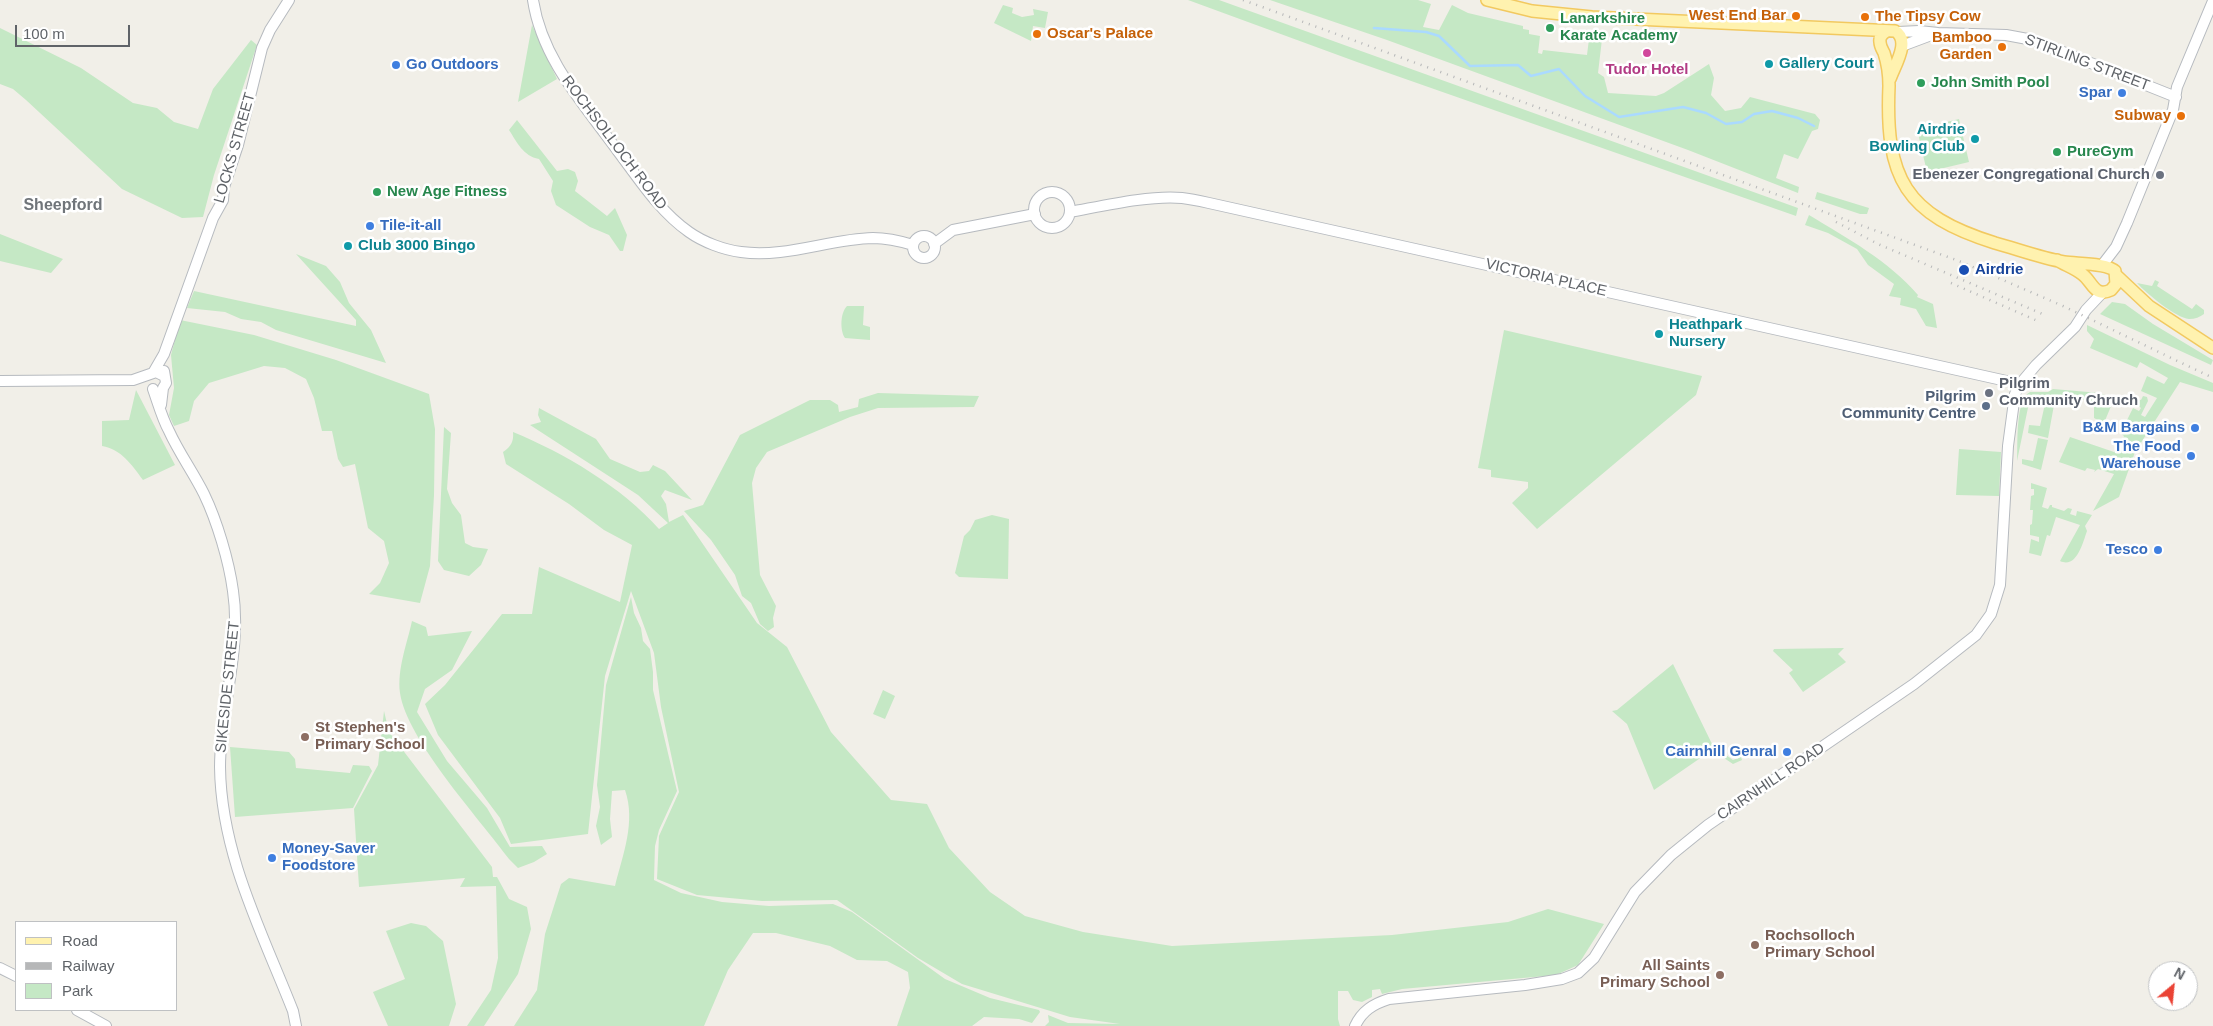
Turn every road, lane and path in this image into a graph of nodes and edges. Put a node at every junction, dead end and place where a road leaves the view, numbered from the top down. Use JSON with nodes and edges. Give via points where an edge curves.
{"nodes":[{"id":1,"x":289,"y":0,"type":"edge"},
{"id":2,"x":533,"y":0,"type":"edge"},
{"id":3,"x":1487,"y":0,"type":"edge"},
{"id":4,"x":2213,"y":1,"type":"edge"},
{"id":5,"x":1854,"y":30,"type":"junction"},
{"id":6,"x":1893,"y":31,"type":"junction"},
{"id":7,"x":1938,"y":33,"type":"junction"},
{"id":8,"x":1882,"y":48,"type":"junction"},
{"id":9,"x":1901,"y":48,"type":"junction"},
{"id":10,"x":1889,"y":83,"type":"junction"},
{"id":11,"x":2176,"y":97,"type":"junction"},
{"id":12,"x":1070,"y":212,"type":"junction"},
{"id":13,"x":1035,"y":214,"type":"junction"},
{"id":14,"x":934,"y":244,"type":"junction"},
{"id":15,"x":914,"y":245,"type":"junction"},
{"id":16,"x":2116,"y":247,"type":"junction"},
{"id":17,"x":2057,"y":260,"type":"junction"},
{"id":18,"x":2100,"y":265,"type":"junction"},
{"id":19,"x":2116,"y":273,"type":"junction"},
{"id":20,"x":2090,"y":283,"type":"junction"},
{"id":21,"x":2106,"y":292,"type":"junction"},
{"id":22,"x":2144,"y":302,"type":"junction"},
{"id":23,"x":2086,"y":310,"type":"junction"},
{"id":24,"x":2213,"y":348,"type":"edge"},
{"id":25,"x":164,"y":354,"type":"junction"},
{"id":26,"x":0,"y":381,"type":"edge"},
{"id":27,"x":154,"y":382,"type":"junction"},
{"id":28,"x":2020,"y":384,"type":"junction"},
{"id":29,"x":0,"y":968,"type":"edge"},
{"id":30,"x":15,"y":976,"type":"edge"},
{"id":31,"x":79,"y":1011,"type":"edge"},
{"id":32,"x":106,"y":1026,"type":"edge"},
{"id":33,"x":296,"y":1026,"type":"edge"},
{"id":34,"x":1355,"y":1026,"type":"edge"}],
"edges":[{"from":1,"to":25,"type":"street","name":"LOCKS STREET","via":[[262,48],[223,200],[213,218]]},
{"from":2,"to":15,"type":"street","name":"ROCHSOLLOCH ROAD","via":[[540,29],[560,72],[657,203],[702,240],[742,252],[779,252],[871,238]]},
{"from":3,"to":5,"type":"main road","via":[[1532,11],[1592,17]]},
{"from":4,"to":11,"type":"street","via":[[2195,40]]},
{"from":5,"to":6,"type":"main road"},
{"from":5,"to":8,"type":"main road"},
{"from":6,"to":7,"type":"street","name":"STIRLING STREET"},
{"from":6,"to":8,"type":"main road","via":[[1881,35]]},
{"from":6,"to":9,"type":"main road","via":[[1902,38]]},
{"from":7,"to":9,"type":"street","name":"STIRLING STREET"},
{"from":7,"to":11,"type":"street","name":"STIRLING STREET","via":[[2006,35],[2033,40]]},
{"from":8,"to":9,"type":"main road","via":[[1890,53]]},
{"from":8,"to":10,"type":"main road"},
{"from":9,"to":10,"type":"main road"},
{"from":10,"to":17,"type":"main road","via":[[1890,147],[1900,176],[1921,206],[1954,228]]},
{"from":11,"to":16,"type":"street","via":[[2168,124]]},
{"from":12,"to":13,"type":"street","via":[[1065,223],[1055,228],[1044,226]]},
{"from":12,"to":13,"type":"street","via":[[1064,196],[1052,192],[1037,200]]},
{"from":12,"to":28,"type":"street","name":"VICTORIA PLACE","via":[[1158,199],[1181,198],[1209,203]]},
{"from":13,"to":14,"type":"street","via":[[953,230]]},
{"from":14,"to":15,"type":"street","name":"ROCHSOLLOCH ROAD","via":[[929,237],[922,237]]},
{"from":14,"to":15,"type":"street","name":"ROCHSOLLOCH ROAD","via":[[934,253],[924,258],[916,255]]},
{"from":16,"to":18,"type":"street"},
{"from":16,"to":19,"type":"street","via":[[2113,264]]},
{"from":17,"to":18,"type":"main road"},
{"from":17,"to":20,"type":"main road"},
{"from":18,"to":19,"type":"main road","via":[[2108,265]]},
{"from":18,"to":20,"type":"main road","via":[[2090,271]]},
{"from":19,"to":21,"type":"main road","via":[[2116,284]]},
{"from":19,"to":22,"type":"main road"},
{"from":20,"to":21,"type":"main road","via":[[2094,289]]},
{"from":20,"to":23,"type":"street"},
{"from":21,"to":22,"type":"main road","via":[[2129,295]]},
{"from":21,"to":23,"type":"street"},
{"from":22,"to":24,"type":"main road"},
{"from":23,"to":28,"type":"street","via":[[2075,328]]},
{"from":25,"to":27,"type":"street","name":"LOCKS STREET"},
{"from":25,"to":27,"type":"street","name":"LOCKS STREET","via":[[166,383]]},
{"from":26,"to":27,"type":"street"},
{"from":27,"to":33,"type":"street","name":"SIKESIDE STREET","via":[[170,433],[205,496],[231,579],[236,610],[234,658],[222,723],[220,768],[226,829],[234,862]]},
{"from":28,"to":34,"type":"street","name":"CAIRNHILL ROAD","via":[[2012,404],[2000,585],[1991,614],[1976,635],[1914,684],[1708,825],[1671,855],[1635,892],[1587,966],[1570,977],[1389,999],[1371,1006]]},
{"from":29,"to":30,"type":"street"},
{"from":31,"to":32,"type":"street"}]}
